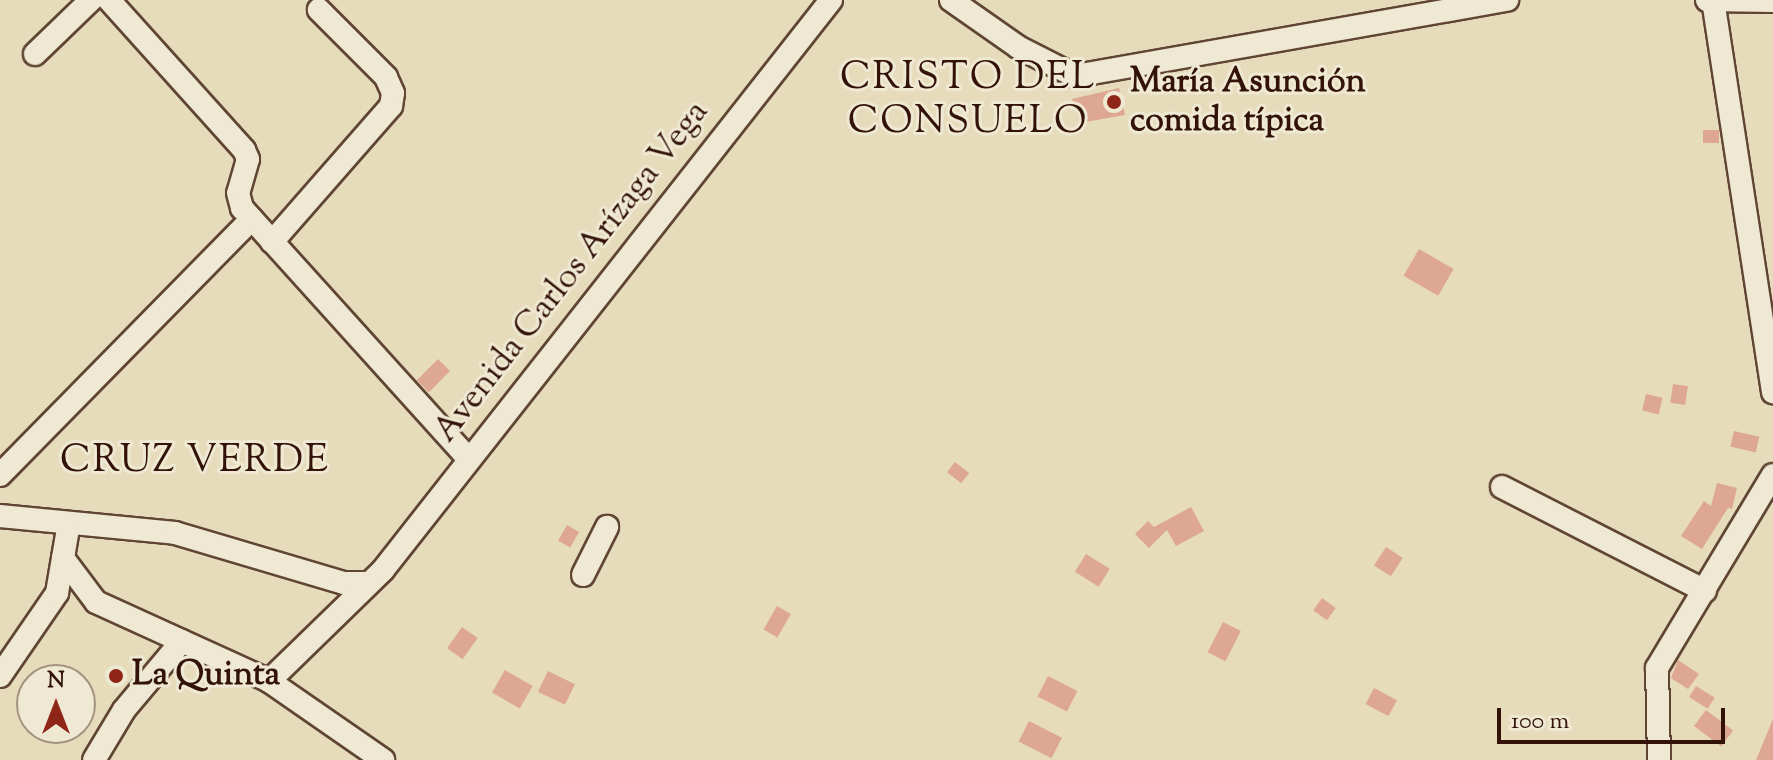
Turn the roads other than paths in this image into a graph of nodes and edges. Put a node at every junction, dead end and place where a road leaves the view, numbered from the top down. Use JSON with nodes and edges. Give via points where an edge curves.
{"nodes":[{"id":1,"x":91,"y":0,"type":"edge"},
{"id":2,"x":109,"y":0,"type":"edge"},
{"id":3,"x":831,"y":0,"type":"edge"},
{"id":4,"x":951,"y":0,"type":"edge"},
{"id":5,"x":1507,"y":0,"type":"edge"},
{"id":6,"x":1707,"y":0,"type":"edge"},
{"id":7,"x":1713,"y":0,"type":"edge"},
{"id":8,"x":1773,"y":1,"type":"edge"},
{"id":9,"x":1468,"y":2,"type":"edge"},
{"id":10,"x":319,"y":10,"type":"dead end"},
{"id":11,"x":35,"y":54,"type":"dead end"},
{"id":12,"x":252,"y":219,"type":"junction"},
{"id":13,"x":272,"y":242,"type":"junction"},
{"id":14,"x":1773,"y":392,"type":"edge"},
{"id":15,"x":468,"y":458,"type":"junction"},
{"id":16,"x":0,"y":475,"type":"edge"},
{"id":17,"x":1773,"y":475,"type":"edge"},
{"id":18,"x":1502,"y":487,"type":"dead end"},
{"id":19,"x":0,"y":516,"type":"edge"},
{"id":20,"x":69,"y":523,"type":"junction"},
{"id":21,"x":607,"y":527,"type":"dead end"},
{"id":22,"x":63,"y":558,"type":"junction"},
{"id":23,"x":583,"y":575,"type":"dead end"},
{"id":24,"x":365,"y":583,"type":"junction"},
{"id":25,"x":1705,"y":591,"type":"junction"},
{"id":26,"x":182,"y":641,"type":"junction"},
{"id":27,"x":0,"y":676,"type":"edge"},
{"id":28,"x":269,"y":681,"type":"junction"},
{"id":29,"x":94,"y":760,"type":"edge"},
{"id":30,"x":383,"y":760,"type":"edge"},
{"id":31,"x":1659,"y":760,"type":"edge"}],
"edges":[{"from":1,"to":11,"type":"street"},
{"from":2,"to":12,"type":"street","via":[[244,150],[248,159],[238,193]]},
{"from":3,"to":15,"type":"street","name":"Avenida Carlos Arízaga Vega"},
{"from":4,"to":9,"type":"street","via":[[1018,47],[1075,76]]},
{"from":5,"to":9,"type":"street"},
{"from":6,"to":7,"type":"street"},
{"from":7,"to":8,"type":"street"},
{"from":7,"to":14,"type":"street"},
{"from":10,"to":13,"type":"street","via":[[386,77],[393,93],[391,106]]},
{"from":12,"to":13,"type":"street"},
{"from":12,"to":16,"type":"street"},
{"from":13,"to":15,"type":"street"},
{"from":15,"to":24,"type":"street","name":"Avenida Carlos Arízaga Vega","via":[[383,570]]},
{"from":17,"to":25,"type":"street"},
{"from":18,"to":25,"type":"street"},
{"from":19,"to":20,"type":"street"},
{"from":20,"to":22,"type":"street"},
{"from":20,"to":24,"type":"street","via":[[175,533],[344,583]]},
{"from":21,"to":23,"type":"street"},
{"from":22,"to":26,"type":"street","via":[[96,602]]},
{"from":22,"to":27,"type":"street","via":[[57,593]]},
{"from":24,"to":28,"type":"street","name":"Avenida Carlos Arízaga Vega"},
{"from":25,"to":31,"type":"street","via":[[1657,668]]},
{"from":26,"to":28,"type":"street"},
{"from":26,"to":29,"type":"street","via":[[124,710]]},
{"from":28,"to":30,"type":"street"}]}
